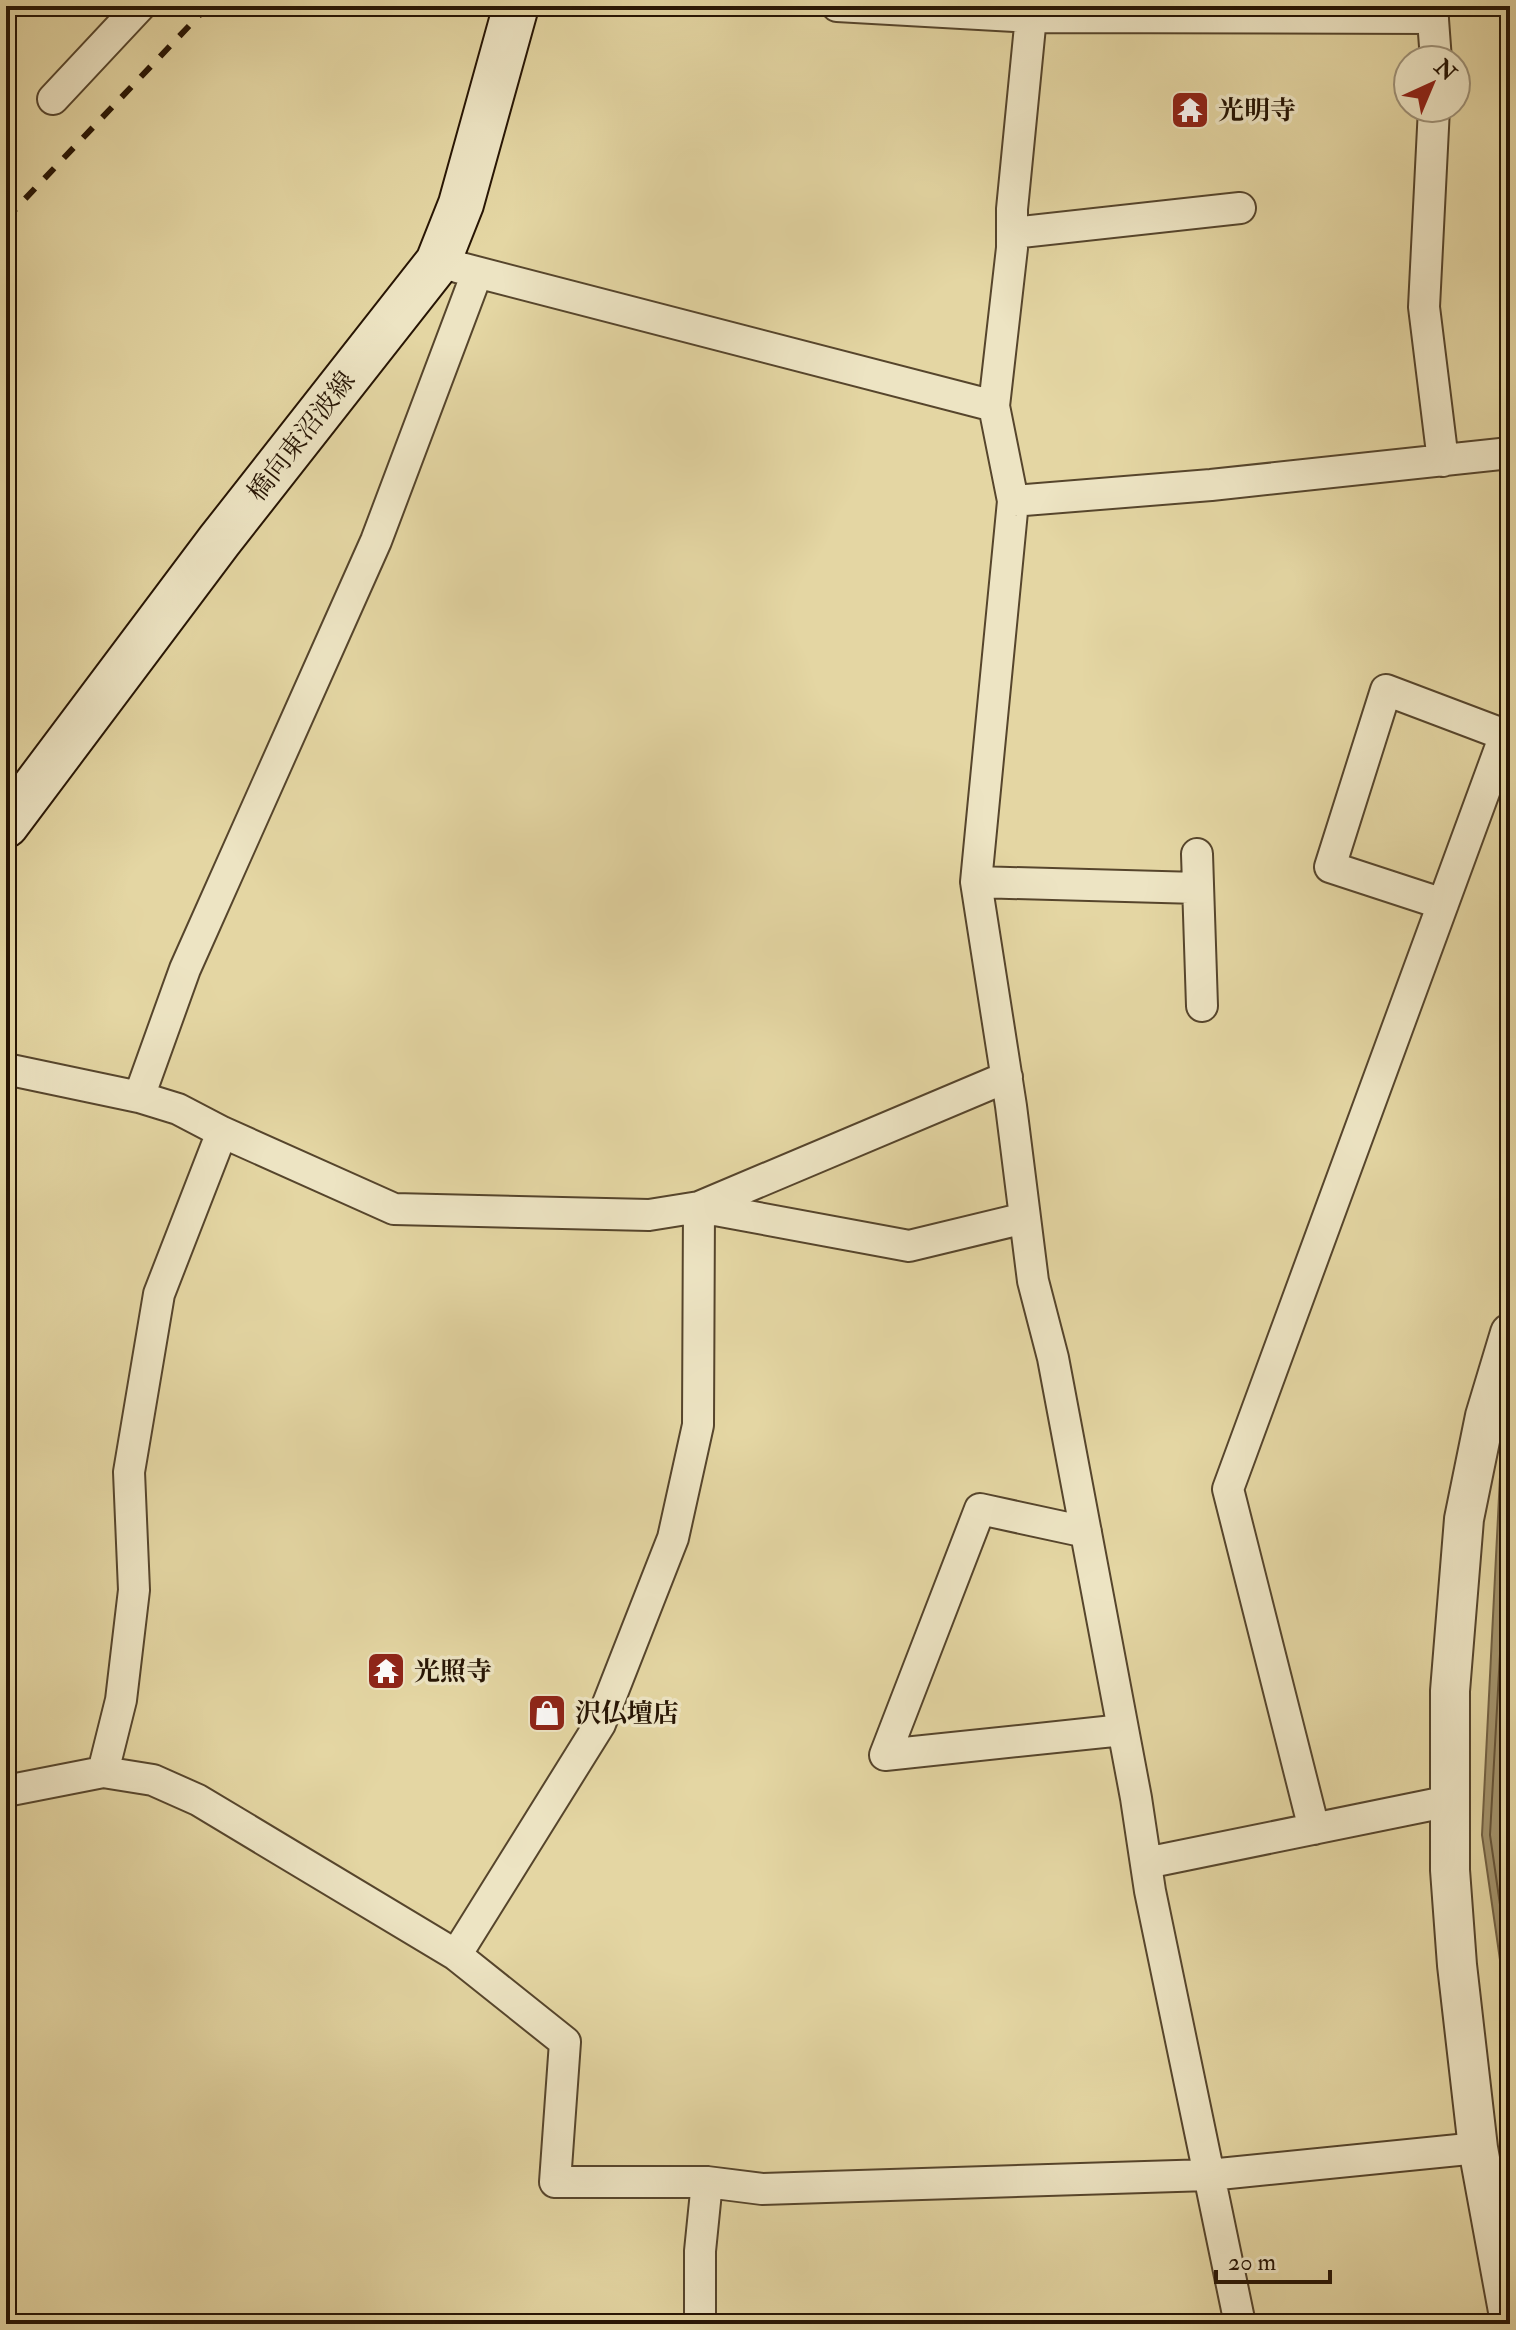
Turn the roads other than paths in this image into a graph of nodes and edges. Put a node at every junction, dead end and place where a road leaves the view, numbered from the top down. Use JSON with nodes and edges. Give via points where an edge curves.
{"nodes":[{"id":1,"x":140,"y":6,"type":"edge"},
{"id":2,"x":516,"y":6,"type":"edge"},
{"id":3,"x":837,"y":6,"type":"edge"},
{"id":4,"x":1032,"y":11,"type":"edge"},
{"id":5,"x":1433,"y":12,"type":"edge"},
{"id":6,"x":1435,"y":44,"type":"edge"},
{"id":7,"x":53,"y":99,"type":"dead end"},
{"id":8,"x":1433,"y":124,"type":"edge"},
{"id":9,"x":1240,"y":208,"type":"dead end"},
{"id":10,"x":1012,"y":233,"type":"junction"},
{"id":11,"x":458,"y":267,"type":"junction"},
{"id":12,"x":994,"y":406,"type":"junction"},
{"id":13,"x":1510,"y":453,"type":"edge"},
{"id":14,"x":1443,"y":461,"type":"junction"},
{"id":15,"x":1013,"y":501,"type":"junction"},
{"id":16,"x":6,"y":825,"type":"edge"},
{"id":17,"x":1197,"y":854,"type":"dead end"},
{"id":18,"x":976,"y":882,"type":"junction"},
{"id":19,"x":1198,"y":888,"type":"junction"},
{"id":20,"x":1443,"y":904,"type":"junction"},
{"id":21,"x":1202,"y":1006,"type":"dead end"},
{"id":22,"x":6,"y":1069,"type":"edge"},
{"id":23,"x":1007,"y":1077,"type":"junction"},
{"id":24,"x":139,"y":1097,"type":"junction"},
{"id":25,"x":222,"y":1132,"type":"junction"},
{"id":26,"x":699,"y":1207,"type":"junction"},
{"id":27,"x":1025,"y":1218,"type":"junction"},
{"id":28,"x":1510,"y":1333,"type":"edge"},
{"id":29,"x":1086,"y":1532,"type":"junction"},
{"id":30,"x":1123,"y":1730,"type":"junction"},
{"id":31,"x":103,"y":1772,"type":"junction"},
{"id":32,"x":6,"y":1791,"type":"edge"},
{"id":33,"x":1450,"y":1801,"type":"junction"},
{"id":34,"x":1314,"y":1829,"type":"junction"},
{"id":35,"x":1146,"y":1863,"type":"junction"},
{"id":36,"x":456,"y":1955,"type":"junction"},
{"id":37,"x":1478,"y":2148,"type":"junction"},
{"id":38,"x":1209,"y":2175,"type":"junction"},
{"id":39,"x":707,"y":2182,"type":"junction"},
{"id":40,"x":1510,"y":2322,"type":"edge"},
{"id":41,"x":700,"y":2324,"type":"edge"},
{"id":42,"x":1240,"y":2324,"type":"edge"}],
"edges":[{"from":1,"to":7,"type":"street"},
{"from":2,"to":11,"type":"main road","name":"橋向東沼波線","via":[[461,204]]},
{"from":3,"to":4,"type":"street"},
{"from":4,"to":5,"type":"street"},
{"from":4,"to":10,"type":"street"},
{"from":5,"to":6,"type":"street"},
{"from":8,"to":14,"type":"street","via":[[1424,307]]},
{"from":9,"to":10,"type":"street"},
{"from":10,"to":12,"type":"street"},
{"from":11,"to":12,"type":"street"},
{"from":11,"to":16,"type":"main road","name":"橋向東沼波線","via":[[219,541]]},
{"from":11,"to":24,"type":"street","via":[[376,541],[185,969]]},
{"from":12,"to":15,"type":"street"},
{"from":13,"to":14,"type":"street"},
{"from":14,"to":15,"type":"street"},
{"from":15,"to":18,"type":"street"},
{"from":17,"to":19,"type":"street"},
{"from":18,"to":19,"type":"street"},
{"from":18,"to":23,"type":"street"},
{"from":19,"to":21,"type":"street"},
{"from":20,"to":20,"type":"street","via":[[1505,735],[1386,690],[1330,867]]},
{"from":20,"to":34,"type":"street","via":[[1228,1489]]},
{"from":22,"to":24,"type":"street"},
{"from":23,"to":26,"type":"street"},
{"from":23,"to":27,"type":"street"},
{"from":24,"to":25,"type":"street","via":[[178,1109]]},
{"from":25,"to":26,"type":"street","via":[[394,1209],[649,1215]]},
{"from":25,"to":31,"type":"street","via":[[159,1294],[129,1472],[134,1590],[121,1700]]},
{"from":26,"to":27,"type":"street","via":[[909,1246]]},
{"from":26,"to":36,"type":"street","via":[[698,1425],[673,1538],[600,1724]]},
{"from":27,"to":29,"type":"street","via":[[1033,1281]]},
{"from":28,"to":33,"type":"street","via":[[1485,1416],[1464,1519],[1450,1691]]},
{"from":29,"to":30,"type":"street"},
{"from":29,"to":30,"type":"street","via":[[980,1509],[885,1755]]},
{"from":30,"to":35,"type":"street"},
{"from":31,"to":32,"type":"street"},
{"from":31,"to":36,"type":"street","via":[[153,1780],[198,1800]]},
{"from":33,"to":34,"type":"street"},
{"from":33,"to":37,"type":"street","via":[[1457,1965]]},
{"from":34,"to":35,"type":"street"},
{"from":35,"to":38,"type":"street"},
{"from":36,"to":39,"type":"street","via":[[565,2042],[555,2182]]},
{"from":37,"to":38,"type":"street"},
{"from":37,"to":40,"type":"street"},
{"from":38,"to":39,"type":"street","via":[[762,2189]]},
{"from":38,"to":42,"type":"street"},
{"from":39,"to":41,"type":"street"}]}
